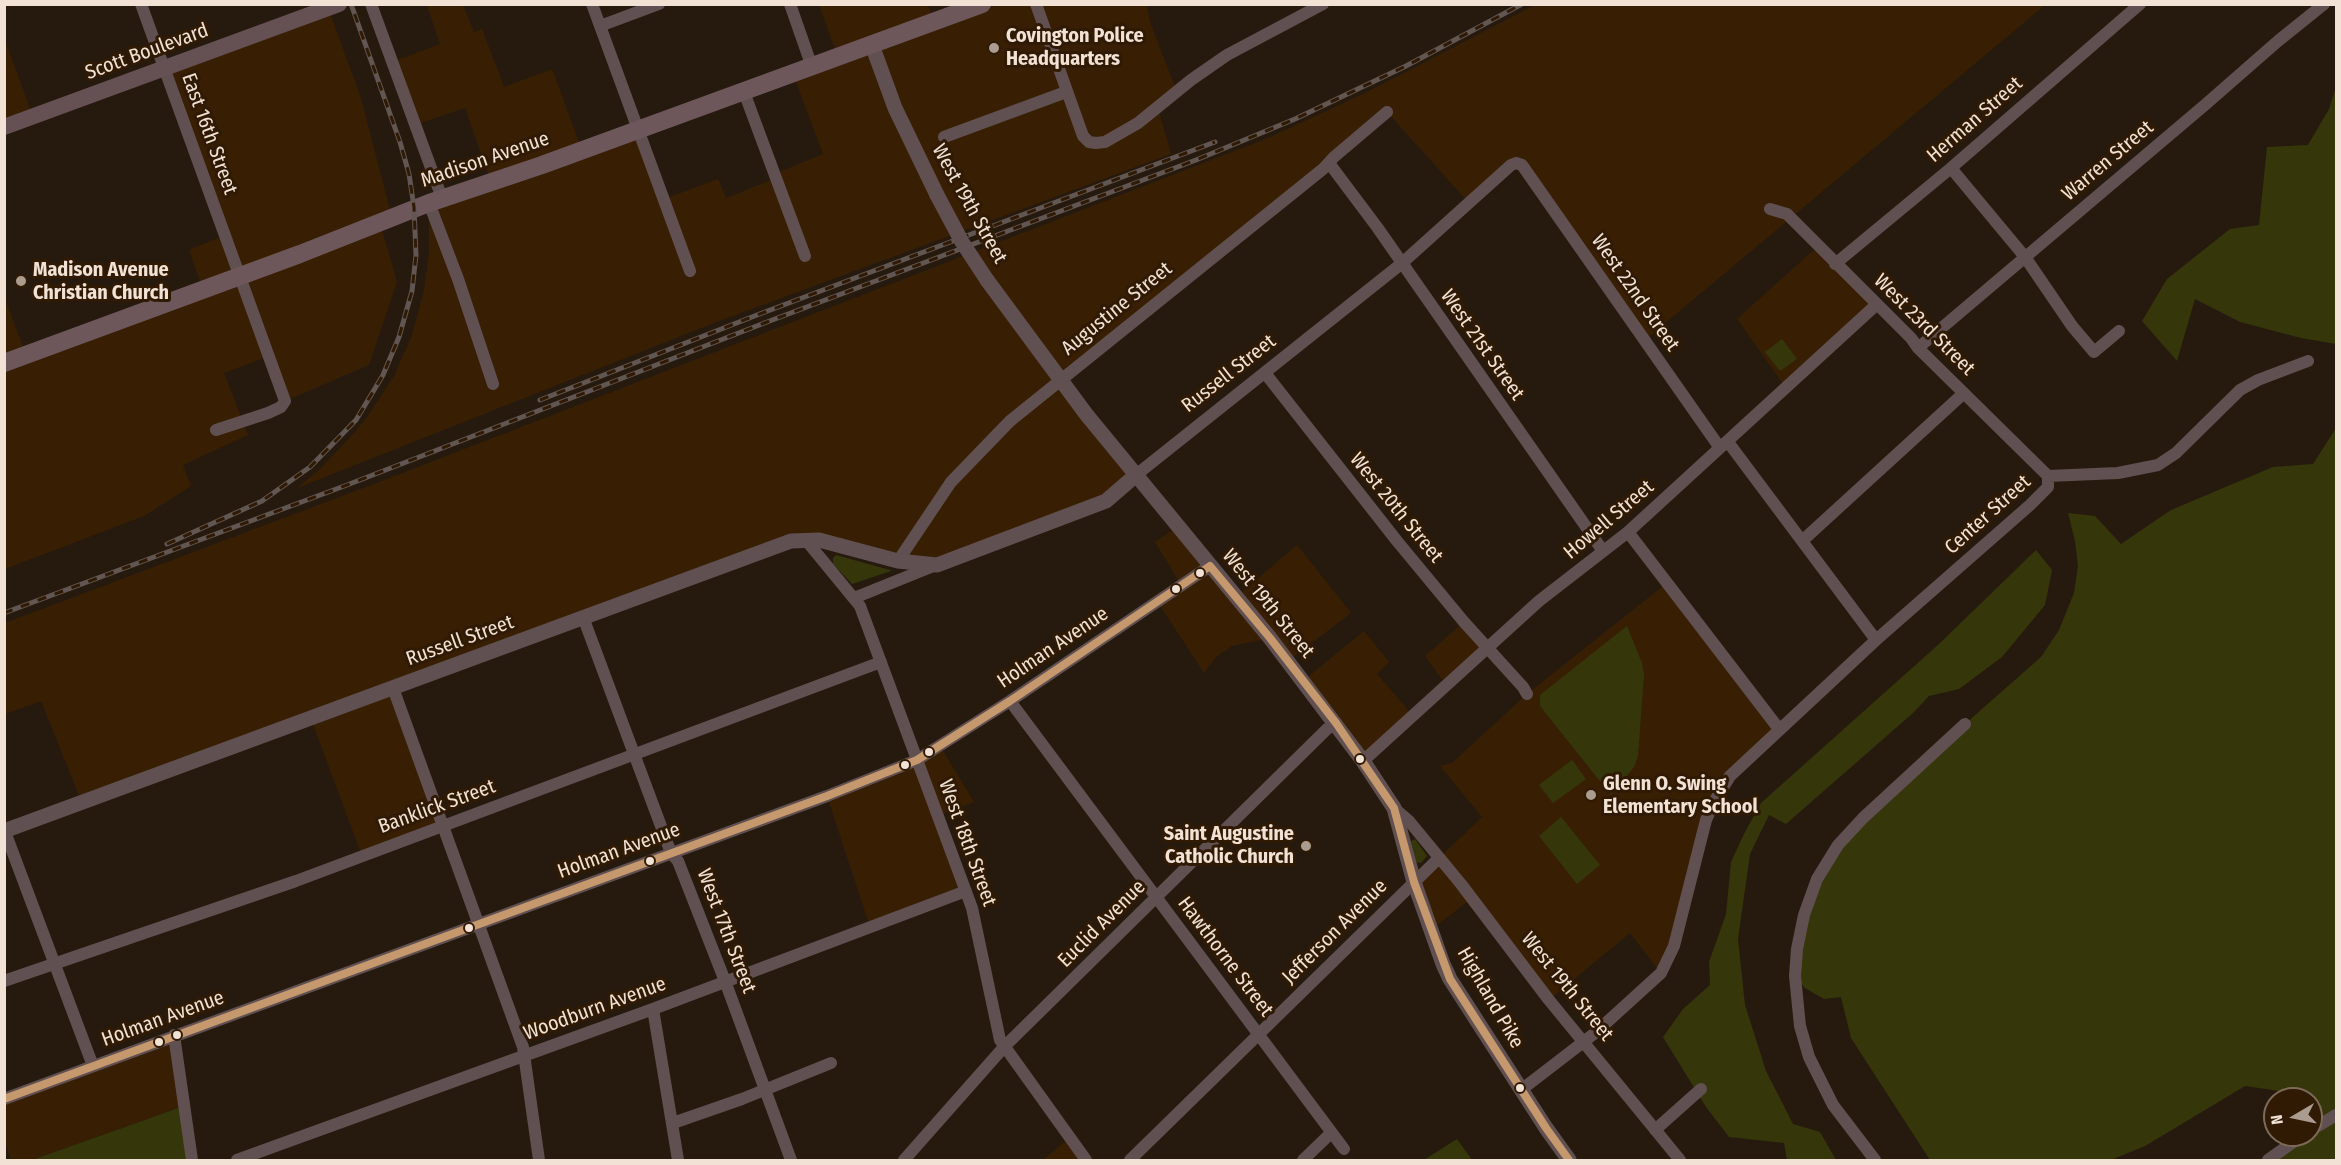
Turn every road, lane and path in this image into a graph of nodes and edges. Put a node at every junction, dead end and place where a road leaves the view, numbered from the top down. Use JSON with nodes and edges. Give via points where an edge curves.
{"nodes":[{"id":1,"x":141,"y":4,"type":"edge"},
{"id":2,"x":339,"y":4,"type":"edge"},
{"id":3,"x":371,"y":4,"type":"edge"},
{"id":4,"x":592,"y":4,"type":"edge"},
{"id":5,"x":659,"y":4,"type":"edge"},
{"id":6,"x":790,"y":4,"type":"edge"},
{"id":7,"x":982,"y":4,"type":"edge"},
{"id":8,"x":1036,"y":4,"type":"edge"},
{"id":9,"x":1323,"y":4,"type":"edge"},
{"id":10,"x":2140,"y":4,"type":"edge"},
{"id":11,"x":2324,"y":4,"type":"edge"},
{"id":12,"x":600,"y":26,"type":"junction"},
{"id":13,"x":872,"y":45,"type":"junction"},
{"id":14,"x":812,"y":67,"type":"junction"},
{"id":15,"x":165,"y":68,"type":"junction"},
{"id":16,"x":744,"y":92,"type":"junction"},
{"id":17,"x":1066,"y":92,"type":"junction"},
{"id":18,"x":1387,"y":112,"type":"dead end"},
{"id":19,"x":4,"y":128,"type":"edge"},
{"id":20,"x":639,"y":130,"type":"junction"},
{"id":21,"x":944,"y":137,"type":"dead end"},
{"id":22,"x":1329,"y":163,"type":"junction"},
{"id":23,"x":1516,"y":163,"type":"joint"},
{"id":24,"x":1951,"y":168,"type":"junction"},
{"id":25,"x":435,"y":201,"type":"junction"},
{"id":26,"x":1770,"y":209,"type":"dead end"},
{"id":27,"x":805,"y":256,"type":"dead end"},
{"id":28,"x":2025,"y":257,"type":"junction"},
{"id":29,"x":1401,"y":264,"type":"junction"},
{"id":30,"x":1835,"y":264,"type":"junction"},
{"id":31,"x":690,"y":271,"type":"dead end"},
{"id":32,"x":240,"y":276,"type":"junction"},
{"id":33,"x":1876,"y":305,"type":"junction"},
{"id":34,"x":2118,"y":331,"type":"dead end"},
{"id":35,"x":1918,"y":348,"type":"junction"},
{"id":36,"x":2308,"y":361,"type":"dead end"},
{"id":37,"x":4,"y":363,"type":"edge"},
{"id":38,"x":1265,"y":373,"type":"junction"},
{"id":39,"x":1061,"y":379,"type":"junction"},
{"id":40,"x":493,"y":384,"type":"dead end"},
{"id":41,"x":1964,"y":393,"type":"junction"},
{"id":42,"x":216,"y":430,"type":"dead end"},
{"id":43,"x":1724,"y":445,"type":"junction"},
{"id":44,"x":1136,"y":476,"type":"junction"},
{"id":45,"x":2048,"y":476,"type":"junction"},
{"id":46,"x":1628,"y":532,"type":"junction"},
{"id":47,"x":805,"y":539,"type":"junction"},
{"id":48,"x":1802,"y":541,"type":"junction"},
{"id":49,"x":1603,"y":551,"type":"junction"},
{"id":50,"x":898,"y":561,"type":"junction"},
{"id":51,"x":937,"y":565,"type":"junction"},
{"id":52,"x":1210,"y":566,"type":"junction"},
{"id":53,"x":854,"y":598,"type":"junction"},
{"id":54,"x":584,"y":617,"type":"junction"},
{"id":55,"x":1876,"y":640,"type":"junction"},
{"id":56,"x":1487,"y":648,"type":"junction"},
{"id":57,"x":881,"y":662,"type":"junction"},
{"id":58,"x":393,"y":688,"type":"junction"},
{"id":59,"x":1527,"y":694,"type":"dead end"},
{"id":60,"x":1010,"y":701,"type":"junction"},
{"id":61,"x":1336,"y":723,"type":"junction"},
{"id":62,"x":1965,"y":724,"type":"dead end"},
{"id":63,"x":1779,"y":729,"type":"junction"},
{"id":64,"x":634,"y":755,"type":"junction"},
{"id":65,"x":917,"y":760,"type":"junction"},
{"id":66,"x":1363,"y":761,"type":"junction"},
{"id":67,"x":1394,"y":808,"type":"junction"},
{"id":68,"x":443,"y":825,"type":"junction"},
{"id":69,"x":5,"y":830,"type":"edge"},
{"id":70,"x":671,"y":853,"type":"junction"},
{"id":71,"x":1439,"y":858,"type":"junction"},
{"id":72,"x":1414,"y":882,"type":"junction"},
{"id":73,"x":966,"y":891,"type":"junction"},
{"id":74,"x":1156,"y":896,"type":"junction"},
{"id":75,"x":479,"y":924,"type":"junction"},
{"id":76,"x":55,"y":964,"type":"junction"},
{"id":77,"x":4,"y":981,"type":"edge"},
{"id":78,"x":725,"y":981,"type":"junction"},
{"id":79,"x":653,"y":1009,"type":"junction"},
{"id":80,"x":174,"y":1035,"type":"junction"},
{"id":81,"x":1259,"y":1035,"type":"junction"},
{"id":82,"x":1583,"y":1042,"type":"junction"},
{"id":83,"x":1004,"y":1047,"type":"junction"},
{"id":84,"x":524,"y":1056,"type":"junction"},
{"id":85,"x":831,"y":1063,"type":"dead end"},
{"id":86,"x":93,"y":1066,"type":"junction"},
{"id":87,"x":1701,"y":1089,"type":"dead end"},
{"id":88,"x":765,"y":1090,"type":"junction"},
{"id":89,"x":1521,"y":1090,"type":"junction"},
{"id":90,"x":4,"y":1099,"type":"edge"},
{"id":91,"x":2337,"y":1115,"type":"edge"},
{"id":92,"x":673,"y":1123,"type":"junction"},
{"id":93,"x":2323,"y":1123,"type":"edge"},
{"id":94,"x":1655,"y":1130,"type":"junction"},
{"id":95,"x":1331,"y":1133,"type":"junction"},
{"id":96,"x":2287,"y":1147,"type":"edge"},
{"id":97,"x":1344,"y":1149,"type":"dead end"},
{"id":98,"x":788,"y":1160,"type":"edge"},
{"id":99,"x":192,"y":1161,"type":"edge"},
{"id":100,"x":237,"y":1161,"type":"edge"},
{"id":101,"x":538,"y":1161,"type":"edge"},
{"id":102,"x":678,"y":1161,"type":"edge"},
{"id":103,"x":904,"y":1161,"type":"edge"},
{"id":104,"x":1086,"y":1161,"type":"edge"},
{"id":105,"x":1130,"y":1161,"type":"edge"},
{"id":106,"x":1303,"y":1161,"type":"edge"},
{"id":107,"x":1569,"y":1161,"type":"edge"},
{"id":108,"x":1680,"y":1161,"type":"edge"},
{"id":109,"x":1875,"y":1161,"type":"edge"},
{"id":110,"x":2268,"y":1161,"type":"edge"}],
"edges":[{"from":1,"to":15,"type":"street","name":"East 16th Street"},
{"from":2,"to":15,"type":"main road","name":"Scott Boulevard"},
{"from":3,"to":25,"type":"street"},
{"from":4,"to":12,"type":"street"},
{"from":5,"to":12,"type":"street"},
{"from":6,"to":14,"type":"street"},
{"from":7,"to":13,"type":"main road","name":"Madison Avenue"},
{"from":8,"to":17,"type":"street"},
{"from":9,"to":17,"type":"street","via":[[1227,55],[1138,123],[1105,142],[1089,142],[1083,136]]},
{"from":10,"to":24,"type":"street","name":"Herman Street"},
{"from":11,"to":28,"type":"street","name":"Warren Street"},
{"from":12,"to":20,"type":"street"},
{"from":13,"to":14,"type":"main road","name":"Madison Avenue"},
{"from":13,"to":39,"type":"street","name":"West 19th Street","bridge":true,"via":[[895,108],[956,232]]},
{"from":14,"to":16,"type":"main road","name":"Madison Avenue"},
{"from":15,"to":19,"type":"main road","name":"Scott Boulevard"},
{"from":15,"to":32,"type":"street","name":"East 16th Street"},
{"from":16,"to":20,"type":"main road","name":"Madison Avenue"},
{"from":16,"to":27,"type":"street"},
{"from":17,"to":21,"type":"street"},
{"from":18,"to":22,"type":"street","name":"Augustine Street"},
{"from":20,"to":25,"type":"main road","name":"Madison Avenue"},
{"from":20,"to":31,"type":"street"},
{"from":22,"to":29,"type":"street","name":"West 21st Street"},
{"from":22,"to":39,"type":"street","name":"Augustine Street"},
{"from":23,"to":29,"type":"street","name":"Russell Street"},
{"from":23,"to":43,"type":"street","name":"West 22nd Street","via":[[1522,165],[1671,379]]},
{"from":24,"to":28,"type":"street"},
{"from":24,"to":30,"type":"street","name":"Herman Street"},
{"from":25,"to":32,"type":"main road","name":"Madison Avenue"},
{"from":25,"to":40,"type":"street"},
{"from":26,"to":30,"type":"street","name":"West 23rd Street","via":[[1787,214]]},
{"from":28,"to":34,"type":"street","via":[[2094,352]]},
{"from":28,"to":35,"type":"street","name":"Warren Street"},
{"from":29,"to":38,"type":"street","name":"Russell Street"},
{"from":29,"to":49,"type":"street","name":"West 21st Street"},
{"from":30,"to":33,"type":"street","name":"West 23rd Street"},
{"from":32,"to":37,"type":"main road","name":"Madison Avenue"},
{"from":32,"to":42,"type":"street","name":"East 16th Street","via":[[285,401],[268,413]]},
{"from":33,"to":35,"type":"street","name":"West 23rd Street"},
{"from":33,"to":43,"type":"street","name":"Howell Street"},
{"from":35,"to":41,"type":"street","name":"West 23rd Street"},
{"from":36,"to":45,"type":"street","name":"Center Street","via":[[2240,390],[2176,453],[2158,465],[2118,473]]},
{"from":38,"to":44,"type":"street","name":"Russell Street"},
{"from":38,"to":56,"type":"street","name":"West 20th Street"},
{"from":39,"to":44,"type":"street","name":"West 19th Street"},
{"from":39,"to":50,"type":"street","name":"Augustine Street","via":[[1010,422],[958,475]]},
{"from":41,"to":45,"type":"street","name":"West 23rd Street"},
{"from":41,"to":48,"type":"street"},
{"from":43,"to":46,"type":"street","name":"Howell Street"},
{"from":43,"to":48,"type":"street","name":"West 22nd Street"},
{"from":44,"to":51,"type":"street","name":"Russell Street","via":[[1106,501]]},
{"from":44,"to":52,"type":"street","name":"West 19th Street"},
{"from":45,"to":55,"type":"street","name":"Center Street","via":[[2048,487],[2030,505]]},
{"from":46,"to":49,"type":"street","name":"Howell Street"},
{"from":46,"to":63,"type":"street"},
{"from":47,"to":50,"type":"street","name":"Russell Street"},
{"from":47,"to":53,"type":"street","name":"West 18th Street"},
{"from":47,"to":54,"type":"street","name":"Russell Street","via":[[762,550]]},
{"from":48,"to":55,"type":"street","name":"West 22nd Street"},
{"from":49,"to":56,"type":"street","name":"Howell Street"},
{"from":50,"to":51,"type":"street","name":"Russell Street"},
{"from":51,"to":53,"type":"street","name":"Russell Street"},
{"from":52,"to":60,"type":"street","name":"Holman Avenue"},
{"from":52,"to":61,"type":"street","name":"West 19th Street"},
{"from":53,"to":57,"type":"street","name":"West 18th Street"},
{"from":54,"to":58,"type":"street","name":"Russell Street"},
{"from":54,"to":64,"type":"street","name":"West 17th Street"},
{"from":55,"to":63,"type":"street","name":"Center Street"},
{"from":56,"to":59,"type":"street","name":"West 20th Street"},
{"from":56,"to":66,"type":"street","name":"Howell Street"},
{"from":57,"to":64,"type":"street","name":"Banklick Street"},
{"from":57,"to":65,"type":"street","name":"West 18th Street"},
{"from":58,"to":68,"type":"street"},
{"from":58,"to":69,"type":"street","name":"Russell Street"},
{"from":60,"to":65,"type":"street","name":"Holman Avenue"},
{"from":60,"to":74,"type":"street","name":"Hawthorne Street"},
{"from":61,"to":66,"type":"street","name":"West 19th Street"},
{"from":61,"to":74,"type":"street","name":"Euclid Avenue"},
{"from":62,"to":109,"type":"street","via":[[1838,845],[1817,879],[1797,949],[1796,1002],[1809,1057],[1833,1105]]},
{"from":63,"to":82,"type":"street","name":"Center Street","via":[[1730,776],[1714,802],[1700,838],[1668,963]]},
{"from":64,"to":68,"type":"street","name":"Banklick Street"},
{"from":64,"to":70,"type":"street","name":"West 17th Street"},
{"from":65,"to":70,"type":"street","name":"Holman Avenue"},
{"from":65,"to":73,"type":"street","name":"West 18th Street"},
{"from":66,"to":67,"type":"street","name":"West 19th Street"},
{"from":67,"to":71,"type":"street","name":"West 19th Street"},
{"from":67,"to":72,"type":"street","name":"Highland Pike"},
{"from":68,"to":75,"type":"street"},
{"from":68,"to":76,"type":"street","name":"Banklick Street","via":[[296,881]]},
{"from":69,"to":76,"type":"street"},
{"from":70,"to":75,"type":"street","name":"Holman Avenue"},
{"from":70,"to":78,"type":"street","name":"West 17th Street","via":[[678,861]]},
{"from":71,"to":72,"type":"street","name":"Jefferson Avenue"},
{"from":71,"to":82,"type":"street","name":"West 19th Street"},
{"from":72,"to":81,"type":"street","name":"Jefferson Avenue"},
{"from":72,"to":89,"type":"street","name":"Highland Pike","via":[[1450,979]]},
{"from":73,"to":78,"type":"street","name":"Woodburn Avenue"},
{"from":73,"to":83,"type":"street","name":"West 18th Street"},
{"from":74,"to":81,"type":"street","name":"Hawthorne Street"},
{"from":74,"to":83,"type":"street","name":"Euclid Avenue"},
{"from":75,"to":80,"type":"street","name":"Holman Avenue"},
{"from":75,"to":84,"type":"street"},
{"from":76,"to":77,"type":"street","name":"Banklick Street"},
{"from":76,"to":86,"type":"street"},
{"from":78,"to":79,"type":"street","name":"Woodburn Avenue"},
{"from":78,"to":88,"type":"street","name":"West 17th Street"},
{"from":79,"to":84,"type":"street","name":"Woodburn Avenue"},
{"from":79,"to":92,"type":"street"},
{"from":80,"to":86,"type":"street","name":"Holman Avenue"},
{"from":80,"to":99,"type":"street"},
{"from":81,"to":95,"type":"street","name":"Hawthorne Street"},
{"from":81,"to":105,"type":"street","name":"Jefferson Avenue"},
{"from":82,"to":89,"type":"street","name":"Center Street"},
{"from":82,"to":94,"type":"street","name":"West 19th Street"},
{"from":83,"to":103,"type":"street","name":"Euclid Avenue"},
{"from":83,"to":104,"type":"street","name":"West 18th Street"},
{"from":84,"to":100,"type":"street","name":"Woodburn Avenue"},
{"from":84,"to":101,"type":"street"},
{"from":85,"to":88,"type":"street"},
{"from":86,"to":90,"type":"street","name":"Holman Avenue"},
{"from":87,"to":94,"type":"street"},
{"from":88,"to":92,"type":"street"},
{"from":88,"to":98,"type":"street","name":"West 17th Street"},
{"from":89,"to":107,"type":"street","name":"Highland Pike"},
{"from":91,"to":93,"type":"street"},
{"from":92,"to":102,"type":"street"},
{"from":94,"to":108,"type":"street","name":"West 19th Street"},
{"from":95,"to":97,"type":"street","name":"Hawthorne Street"},
{"from":95,"to":106,"type":"street"},
{"from":96,"to":110,"type":"street"}]}
